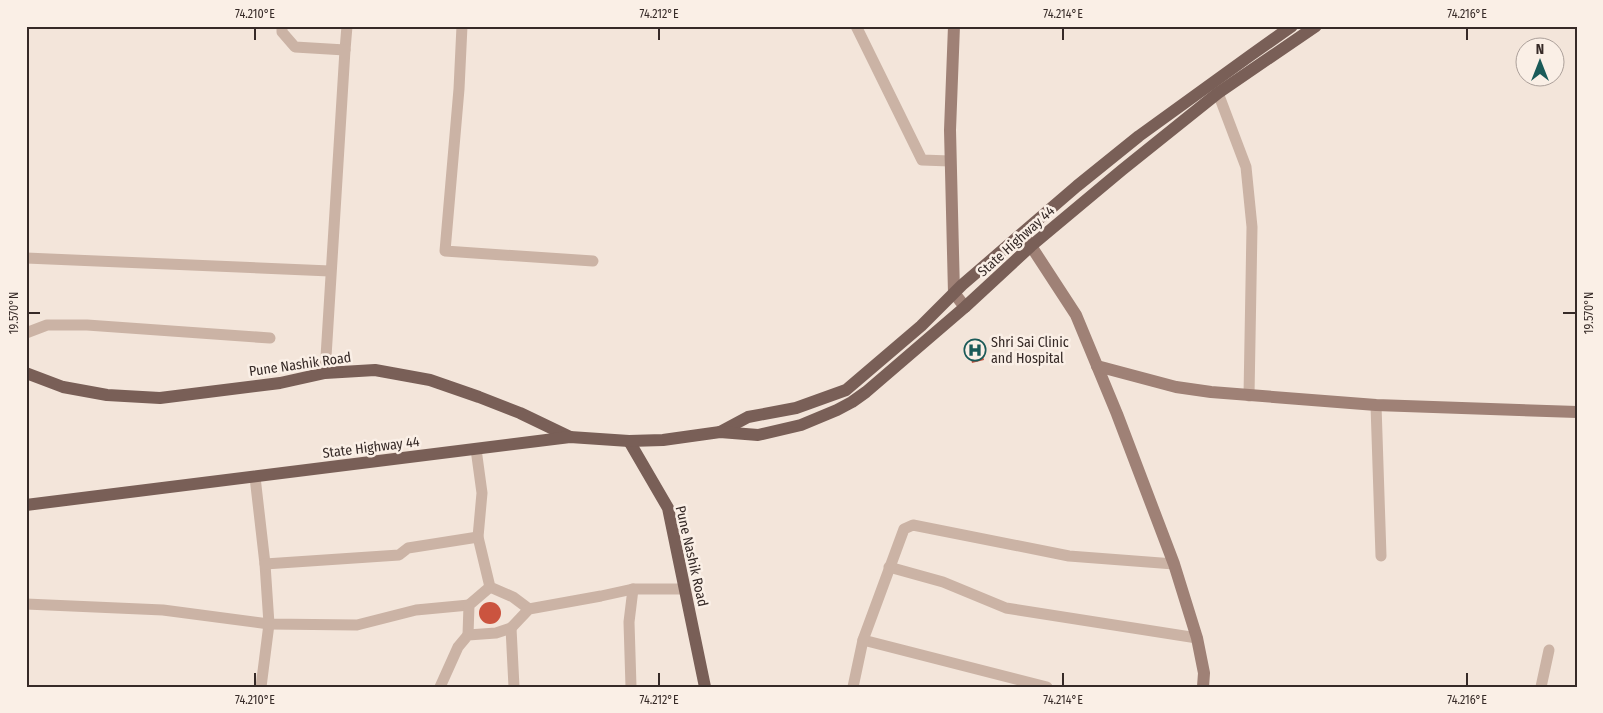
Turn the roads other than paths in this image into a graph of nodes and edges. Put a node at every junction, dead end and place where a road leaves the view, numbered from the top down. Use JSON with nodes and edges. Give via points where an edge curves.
{"nodes":[{"id":1,"x":282,"y":26,"type":"edge"},
{"id":2,"x":347,"y":26,"type":"edge"},
{"id":3,"x":462,"y":26,"type":"edge"},
{"id":4,"x":856,"y":26,"type":"edge"},
{"id":5,"x":954,"y":26,"type":"edge"},
{"id":6,"x":1316,"y":26,"type":"edge"},
{"id":7,"x":1288,"y":29,"type":"edge"},
{"id":8,"x":1291,"y":43,"type":"junction"},
{"id":9,"x":345,"y":50,"type":"junction"},
{"id":10,"x":1218,"y":93,"type":"junction"},
{"id":11,"x":950,"y":161,"type":"junction"},
{"id":12,"x":1022,"y":234,"type":"junction"},
{"id":13,"x":1031,"y":246,"type":"junction"},
{"id":14,"x":26,"y":258,"type":"edge"},
{"id":15,"x":593,"y":261,"type":"dead end"},
{"id":16,"x":330,"y":272,"type":"junction"},
{"id":17,"x":954,"y":293,"type":"junction"},
{"id":18,"x":964,"y":307,"type":"junction"},
{"id":19,"x":26,"y":333,"type":"edge"},
{"id":20,"x":270,"y":338,"type":"dead end"},
{"id":21,"x":1097,"y":366,"type":"junction"},
{"id":22,"x":325,"y":373,"type":"junction"},
{"id":23,"x":28,"y":375,"type":"edge"},
{"id":24,"x":846,"y":390,"type":"junction"},
{"id":25,"x":1249,"y":396,"type":"junction"},
{"id":26,"x":852,"y":402,"type":"junction"},
{"id":27,"x":1376,"y":405,"type":"junction"},
{"id":28,"x":1577,"y":412,"type":"edge"},
{"id":29,"x":720,"y":432,"type":"junction"},
{"id":30,"x":570,"y":437,"type":"junction"},
{"id":31,"x":629,"y":441,"type":"junction"},
{"id":32,"x":476,"y":449,"type":"junction"},
{"id":33,"x":254,"y":477,"type":"junction"},
{"id":34,"x":26,"y":505,"type":"edge"},
{"id":35,"x":478,"y":537,"type":"junction"},
{"id":36,"x":1381,"y":556,"type":"dead end"},
{"id":37,"x":265,"y":564,"type":"junction"},
{"id":38,"x":1174,"y":564,"type":"junction"},
{"id":39,"x":889,"y":567,"type":"junction"},
{"id":40,"x":490,"y":587,"type":"junction"},
{"id":41,"x":633,"y":589,"type":"junction"},
{"id":42,"x":685,"y":589,"type":"junction"},
{"id":43,"x":26,"y":604,"type":"edge"},
{"id":44,"x":469,"y":604,"type":"junction"},
{"id":45,"x":529,"y":609,"type":"junction"},
{"id":46,"x":269,"y":624,"type":"junction"},
{"id":47,"x":511,"y":628,"type":"junction"},
{"id":48,"x":468,"y":635,"type":"junction"},
{"id":49,"x":1197,"y":638,"type":"junction"},
{"id":50,"x":863,"y":640,"type":"junction"},
{"id":51,"x":1549,"y":650,"type":"dead end"},
{"id":52,"x":261,"y":687,"type":"edge"},
{"id":53,"x":440,"y":687,"type":"edge"},
{"id":54,"x":514,"y":687,"type":"edge"},
{"id":55,"x":631,"y":687,"type":"edge"},
{"id":56,"x":705,"y":687,"type":"edge"},
{"id":57,"x":853,"y":687,"type":"edge"},
{"id":58,"x":1047,"y":687,"type":"edge"},
{"id":59,"x":1203,"y":687,"type":"edge"},
{"id":60,"x":1542,"y":687,"type":"edge"}],
"edges":[{"from":1,"to":9,"type":"street","via":[[282,32],[294,47]]},
{"from":2,"to":9,"type":"street"},
{"from":3,"to":15,"type":"street","via":[[445,251]]},
{"from":4,"to":11,"type":"street","via":[[922,160]]},
{"from":5,"to":11,"type":"street"},
{"from":6,"to":8,"type":"main road","name":"State Highway 44"},
{"from":7,"to":8,"type":"main road"},
{"from":7,"to":12,"type":"main road","name":"State Highway 44","via":[[1139,136]]},
{"from":8,"to":10,"type":"main road","name":"State Highway 44"},
{"from":9,"to":16,"type":"street"},
{"from":10,"to":13,"type":"main road","name":"State Highway 44"},
{"from":10,"to":25,"type":"street","via":[[1246,168],[1252,227]]},
{"from":11,"to":17,"type":"street"},
{"from":12,"to":13,"type":"street"},
{"from":12,"to":17,"type":"main road","name":"State Highway 44"},
{"from":13,"to":18,"type":"main road","name":"State Highway 44"},
{"from":13,"to":21,"type":"street","via":[[1076,315]]},
{"from":14,"to":16,"type":"street"},
{"from":16,"to":22,"type":"street"},
{"from":17,"to":18,"type":"street"},
{"from":17,"to":24,"type":"main road","name":"State Highway 44"},
{"from":18,"to":26,"type":"main road","name":"State Highway 44"},
{"from":19,"to":20,"type":"street","via":[[48,325],[87,324]]},
{"from":21,"to":25,"type":"street","via":[[1176,387]]},
{"from":21,"to":38,"type":"street"},
{"from":22,"to":23,"type":"main road","name":"Pune Nashik Road","via":[[280,383],[160,398],[107,396],[63,387]]},
{"from":22,"to":30,"type":"main road","name":"Pune Nashik Road","via":[[375,370],[430,380],[479,396]]},
{"from":24,"to":26,"type":"main road"},
{"from":24,"to":29,"type":"main road","name":"State Highway 44","via":[[796,408],[748,417]]},
{"from":25,"to":27,"type":"street"},
{"from":26,"to":29,"type":"main road","name":"State Highway 44","via":[[801,425],[758,435]]},
{"from":27,"to":28,"type":"street"},
{"from":27,"to":36,"type":"street"},
{"from":29,"to":31,"type":"main road","name":"State Highway 44"},
{"from":30,"to":31,"type":"main road","name":"State Highway 44"},
{"from":30,"to":32,"type":"main road","name":"State Highway 44"},
{"from":31,"to":42,"type":"main road","name":"Pune Nashik Road","via":[[668,508]]},
{"from":32,"to":33,"type":"main road","name":"State Highway 44"},
{"from":32,"to":35,"type":"street","via":[[482,493]]},
{"from":33,"to":34,"type":"main road","name":"State Highway 44"},
{"from":33,"to":37,"type":"street"},
{"from":35,"to":37,"type":"street","via":[[408,548],[399,555]]},
{"from":35,"to":40,"type":"street"},
{"from":37,"to":46,"type":"street"},
{"from":38,"to":39,"type":"street","via":[[1069,556],[913,525],[904,529]]},
{"from":38,"to":49,"type":"street"},
{"from":39,"to":49,"type":"street","via":[[943,582],[1006,608]]},
{"from":39,"to":50,"type":"street"},
{"from":40,"to":44,"type":"street"},
{"from":40,"to":45,"type":"street"},
{"from":41,"to":42,"type":"street"},
{"from":41,"to":45,"type":"street"},
{"from":41,"to":55,"type":"street","via":[[629,622]]},
{"from":42,"to":56,"type":"main road","name":"Pune Nashik Road"},
{"from":43,"to":46,"type":"street","via":[[163,610]]},
{"from":44,"to":46,"type":"street","via":[[416,610],[357,625]]},
{"from":44,"to":48,"type":"street"},
{"from":45,"to":47,"type":"street"},
{"from":46,"to":52,"type":"street"},
{"from":47,"to":48,"type":"street","via":[[496,633]]},
{"from":47,"to":54,"type":"street"},
{"from":48,"to":53,"type":"street","via":[[458,647]]},
{"from":49,"to":59,"type":"street","via":[[1204,673]]},
{"from":50,"to":57,"type":"street"},
{"from":50,"to":58,"type":"street"},
{"from":51,"to":60,"type":"street"}]}
